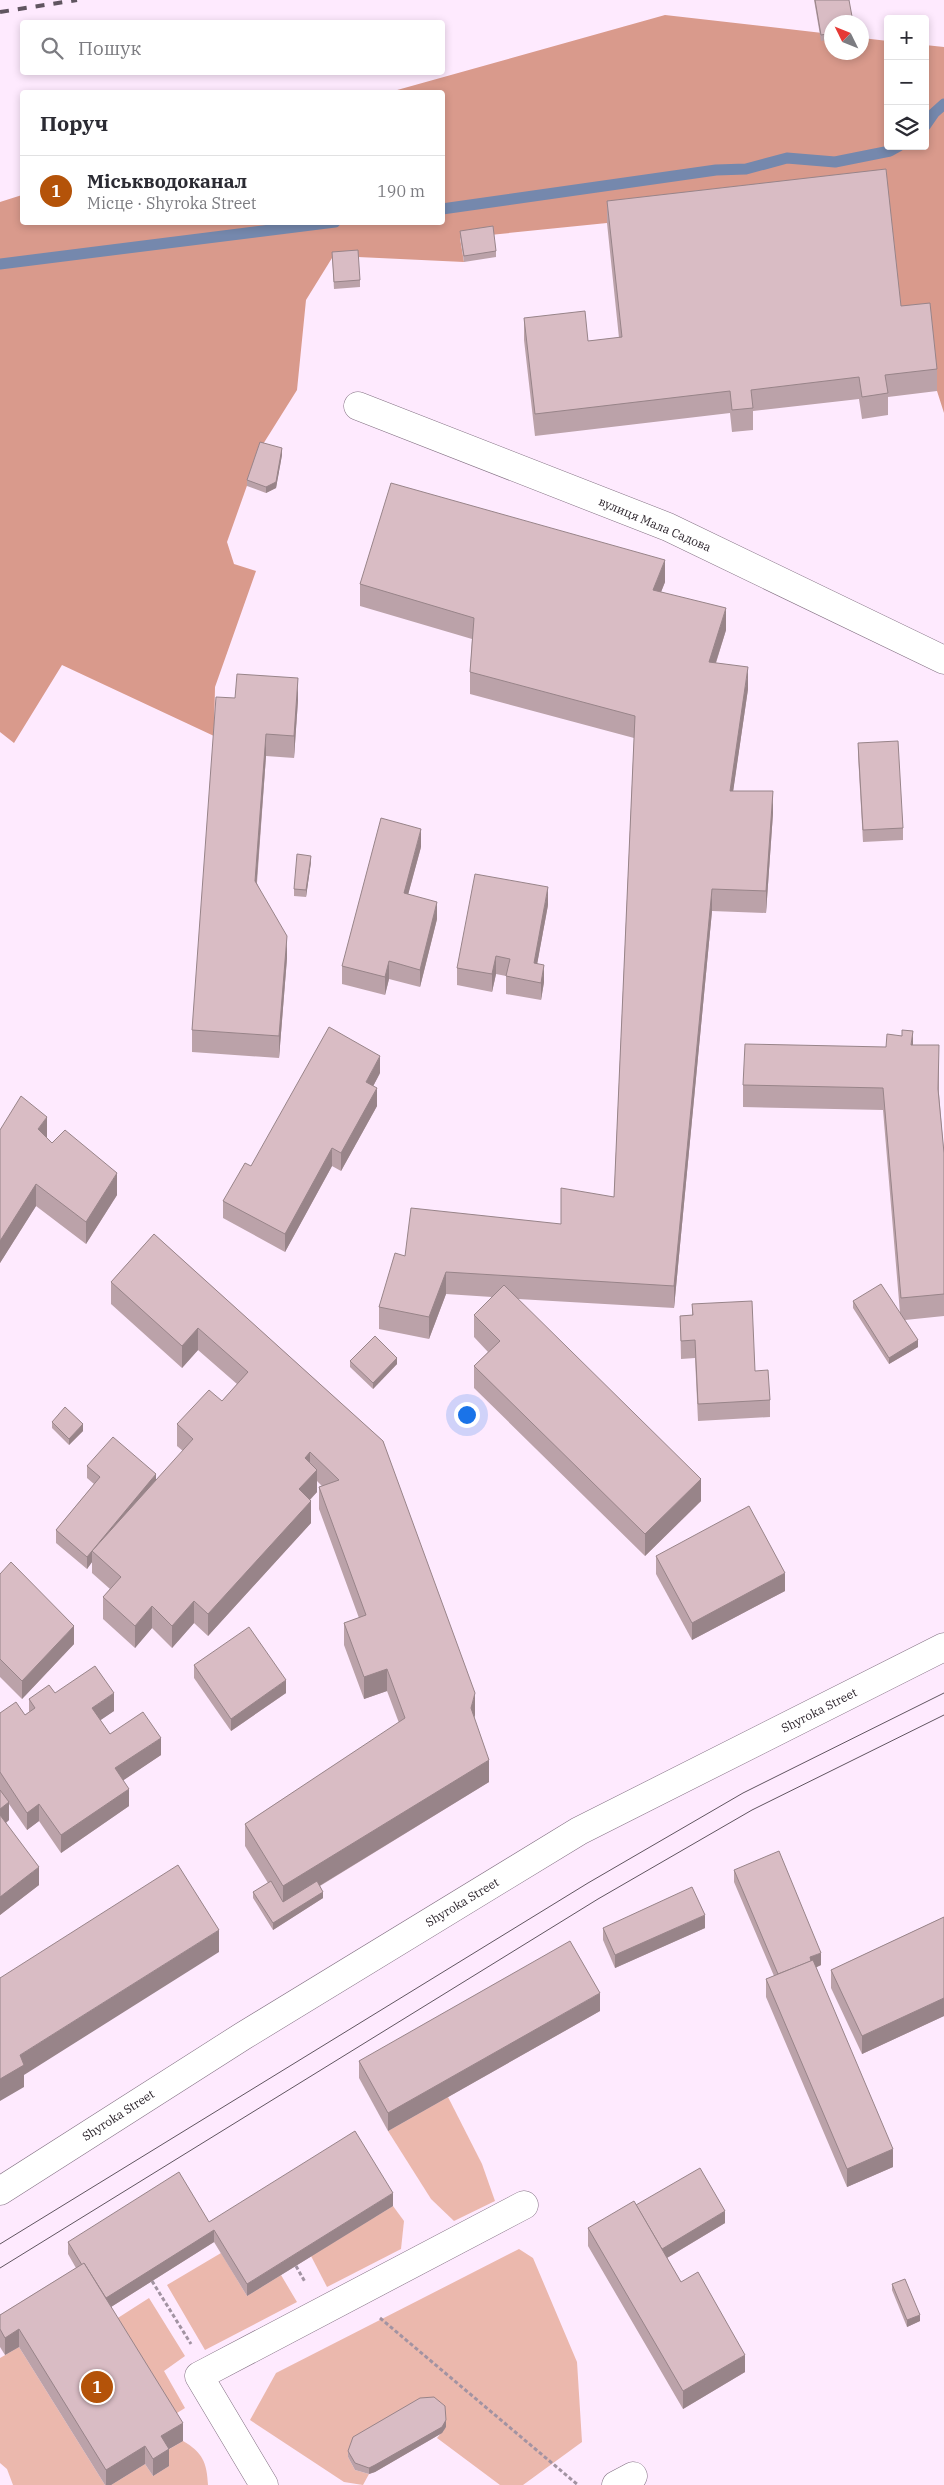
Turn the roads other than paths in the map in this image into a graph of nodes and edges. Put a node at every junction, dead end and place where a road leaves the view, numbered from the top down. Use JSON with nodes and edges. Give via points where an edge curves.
{"nodes":[{"id":1,"x":358,"y":406,"type":"dead end"},
{"id":2,"x":944,"y":660,"type":"edge"},
{"id":3,"x":944,"y":1647,"type":"edge"},
{"id":4,"x":0,"y":2191,"type":"edge"},
{"id":5,"x":524,"y":2205,"type":"dead end"},
{"id":6,"x":264,"y":2485,"type":"edge"}],
"edges":[{"from":1,"to":2,"type":"street","name":"вулиця Мала Садова","via":[[668,527]]},
{"from":3,"to":4,"type":"street","name":"Shyroka Street","via":[[579,1831],[242,2036]]},
{"from":5,"to":6,"type":"street","via":[[199,2376]]}]}
